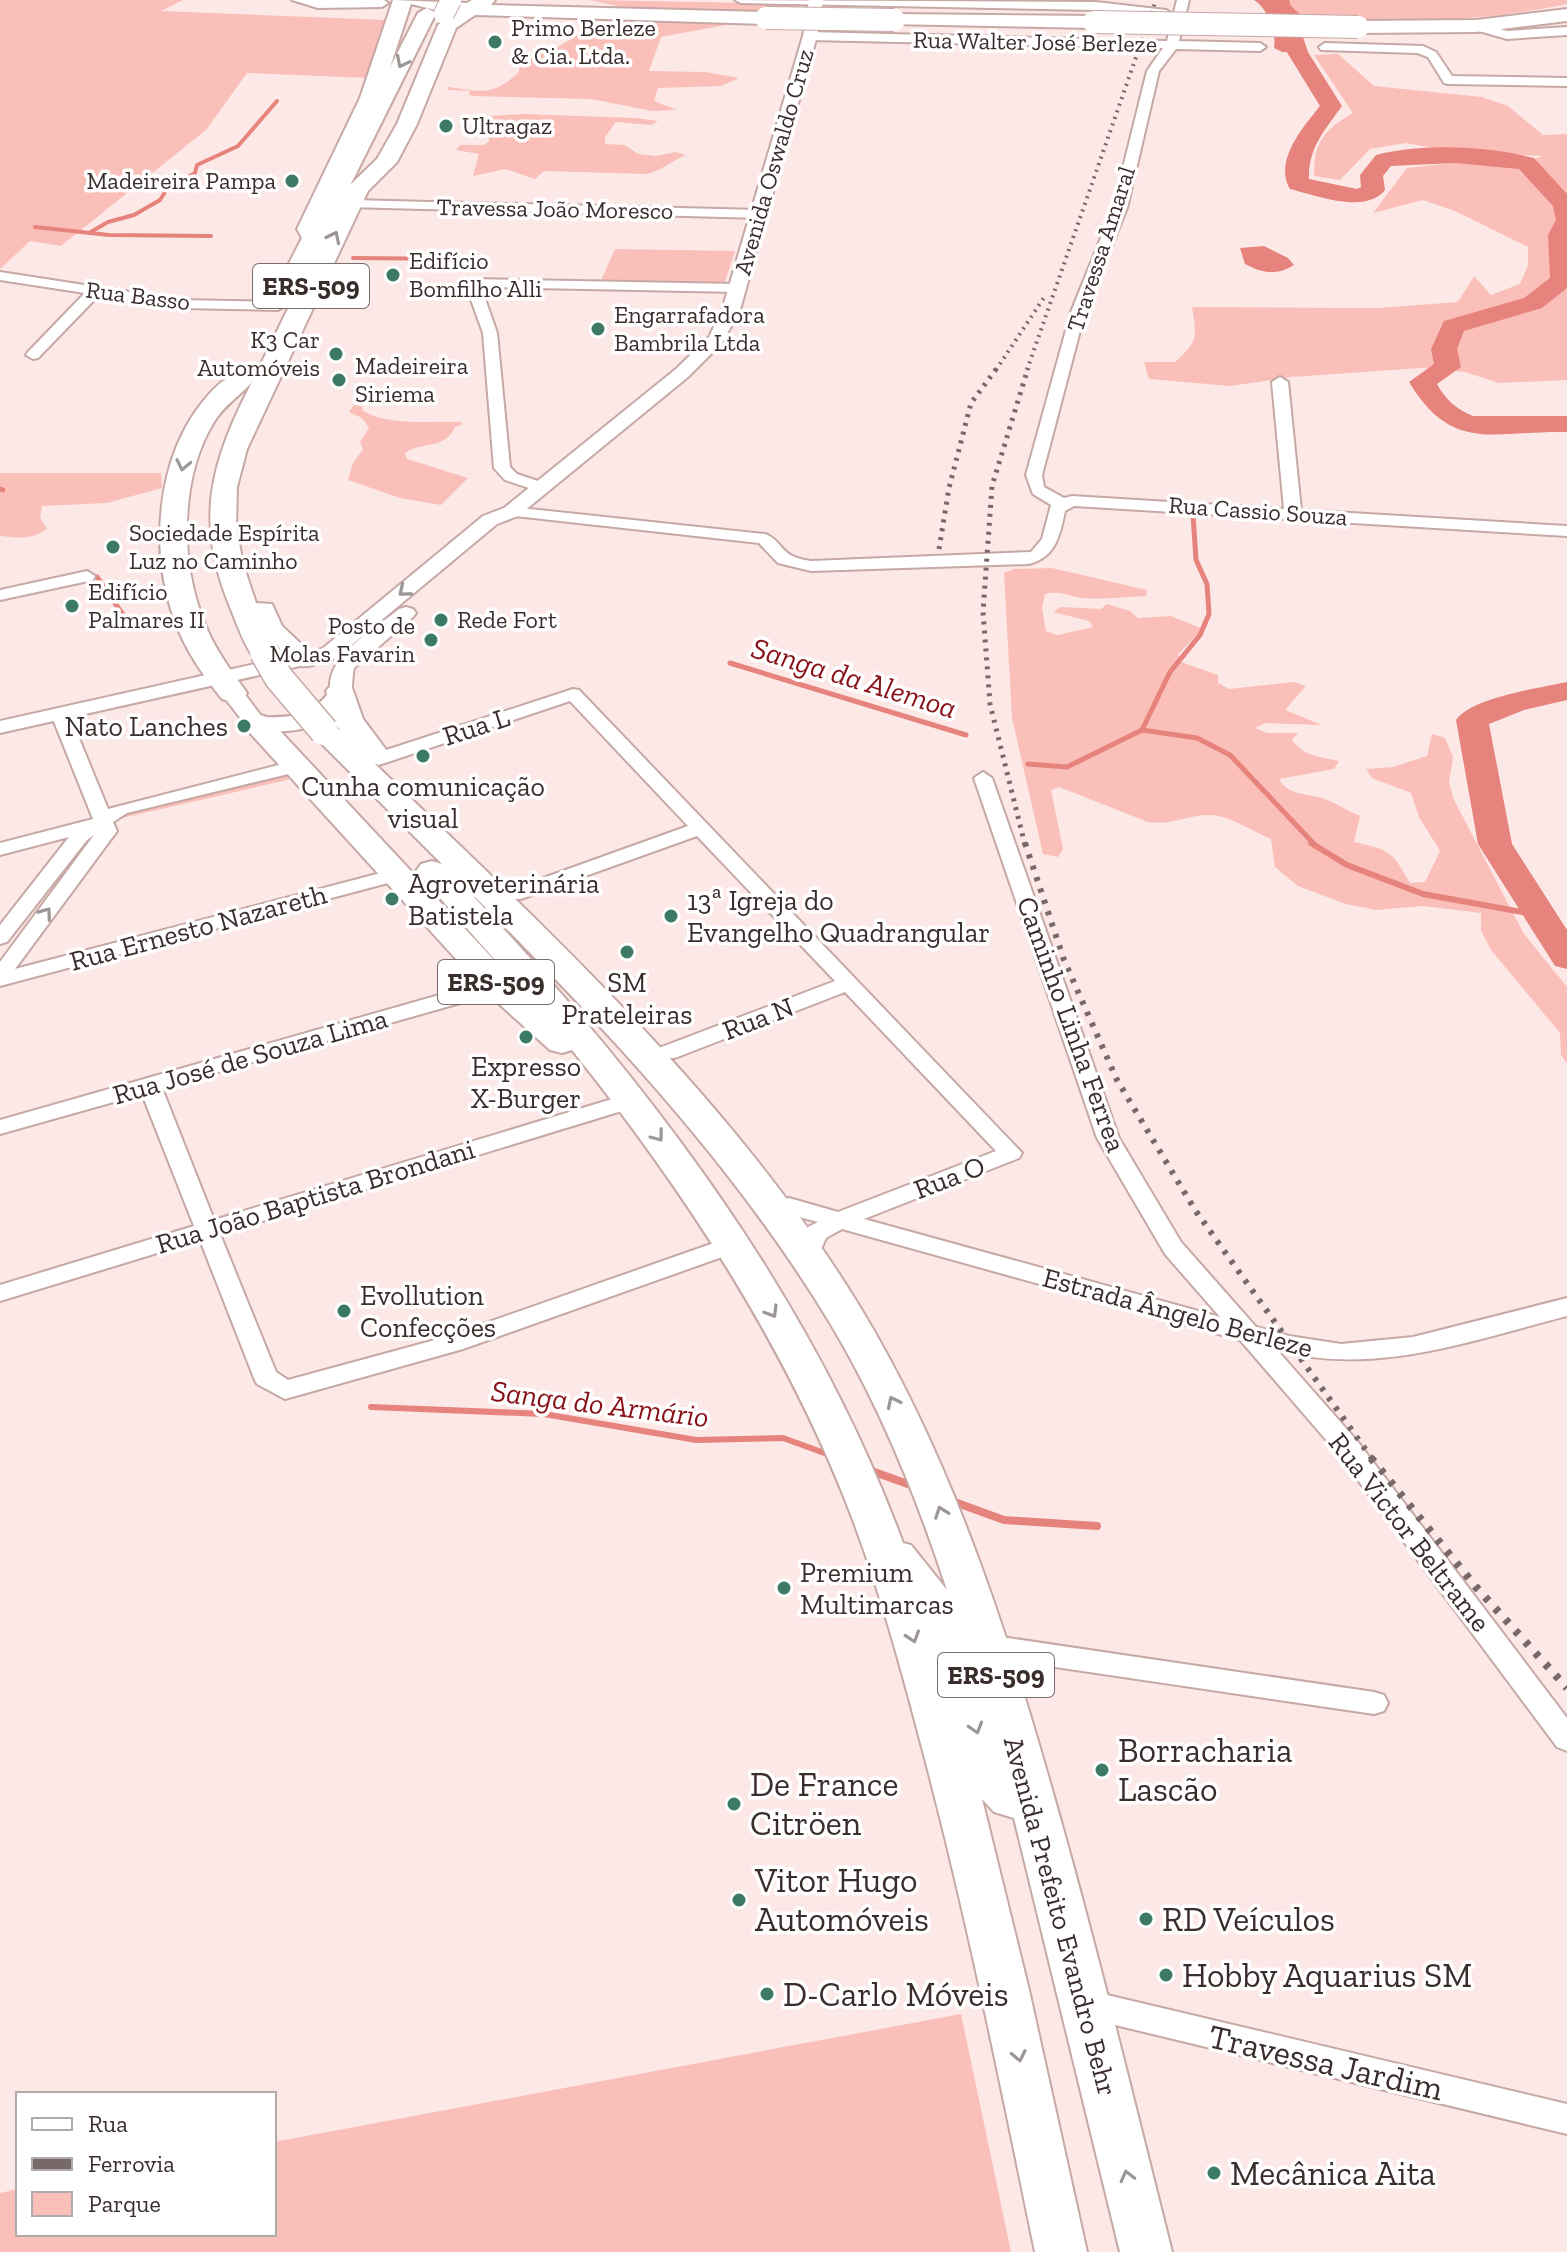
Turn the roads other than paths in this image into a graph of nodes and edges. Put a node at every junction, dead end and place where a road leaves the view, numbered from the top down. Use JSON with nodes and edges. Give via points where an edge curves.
{"nodes":[{"id":1,"x":298,"y":0,"type":"edge"},
{"id":2,"x":403,"y":0,"type":"edge"},
{"id":3,"x":543,"y":0,"type":"edge"},
{"id":4,"x":741,"y":0,"type":"edge"},
{"id":5,"x":815,"y":1,"type":"edge"},
{"id":6,"x":852,"y":2,"type":"junction"},
{"id":7,"x":382,"y":3,"type":"dead end"},
{"id":8,"x":477,"y":4,"type":"edge"},
{"id":9,"x":434,"y":5,"type":"edge"},
{"id":10,"x":1181,"y":7,"type":"edge"},
{"id":11,"x":1567,"y":15,"type":"edge"},
{"id":12,"x":682,"y":17,"type":"junction"},
{"id":13,"x":1476,"y":26,"type":"junction"},
{"id":14,"x":1567,"y":31,"type":"edge"},
{"id":15,"x":810,"y":36,"type":"junction"},
{"id":16,"x":848,"y":38,"type":"junction"},
{"id":17,"x":1172,"y":45,"type":"junction"},
{"id":18,"x":1260,"y":47,"type":"dead end"},
{"id":19,"x":1325,"y":47,"type":"dead end"},
{"id":20,"x":1567,"y":82,"type":"edge"},
{"id":21,"x":354,"y":196,"type":"junction"},
{"id":22,"x":760,"y":214,"type":"junction"},
{"id":23,"x":313,"y":238,"type":"junction"},
{"id":24,"x":0,"y":276,"type":"edge"},
{"id":25,"x":738,"y":288,"type":"junction"},
{"id":26,"x":95,"y":291,"type":"junction"},
{"id":27,"x":278,"y":306,"type":"junction"},
{"id":28,"x":33,"y":355,"type":"dead end"},
{"id":29,"x":253,"y":381,"type":"junction"},
{"id":30,"x":1280,"y":382,"type":"dead end"},
{"id":31,"x":541,"y":487,"type":"junction"},
{"id":32,"x":1063,"y":504,"type":"junction"},
{"id":33,"x":511,"y":512,"type":"junction"},
{"id":34,"x":1293,"y":513,"type":"junction"},
{"id":35,"x":1567,"y":531,"type":"edge"},
{"id":36,"x":439,"y":573,"type":"junction"},
{"id":37,"x":87,"y":576,"type":"dead end"},
{"id":38,"x":0,"y":595,"type":"edge"},
{"id":39,"x":303,"y":659,"type":"junction"},
{"id":40,"x":242,"y":670,"type":"junction"},
{"id":41,"x":340,"y":687,"type":"junction"},
{"id":42,"x":60,"y":714,"type":"junction"},
{"id":43,"x":256,"y":723,"type":"junction"},
{"id":44,"x":0,"y":727,"type":"edge"},
{"id":45,"x":306,"y":753,"type":"junction"},
{"id":46,"x":378,"y":759,"type":"junction"},
{"id":47,"x":983,"y":778,"type":"dead end"},
{"id":48,"x":104,"y":822,"type":"junction"},
{"id":49,"x":701,"y":828,"type":"junction"},
{"id":50,"x":0,"y":849,"type":"edge"},
{"id":51,"x":396,"y":875,"type":"junction"},
{"id":52,"x":514,"y":895,"type":"junction"},
{"id":53,"x":0,"y":938,"type":"edge"},
{"id":54,"x":0,"y":978,"type":"edge"},
{"id":55,"x":849,"y":983,"type":"junction"},
{"id":56,"x":499,"y":985,"type":"junction"},
{"id":57,"x":667,"y":1053,"type":"junction"},
{"id":58,"x":149,"y":1084,"type":"junction"},
{"id":59,"x":620,"y":1088,"type":"junction"},
{"id":60,"x":0,"y":1127,"type":"edge"},
{"id":61,"x":886,"y":1202,"type":"junction"},
{"id":62,"x":206,"y":1229,"type":"junction"},
{"id":63,"x":899,"y":1237,"type":"junction"},
{"id":64,"x":823,"y":1244,"type":"junction"},
{"id":65,"x":731,"y":1245,"type":"junction"},
{"id":66,"x":0,"y":1293,"type":"edge"},
{"id":67,"x":1567,"y":1307,"type":"edge"},
{"id":68,"x":1245,"y":1332,"type":"junction"},
{"id":69,"x":880,"y":1537,"type":"junction"},
{"id":70,"x":988,"y":1646,"type":"junction"},
{"id":71,"x":1374,"y":1703,"type":"dead end"},
{"id":72,"x":1567,"y":1739,"type":"edge"},
{"id":73,"x":1032,"y":1799,"type":"junction"},
{"id":74,"x":1086,"y":2004,"type":"junction"},
{"id":75,"x":1567,"y":2119,"type":"edge"},
{"id":76,"x":1061,"y":2252,"type":"edge"},
{"id":77,"x":1146,"y":2252,"type":"edge"}],
"edges":[{"from":1,"to":7,"type":"street"},
{"from":2,"to":23,"type":"highway","name":"Avenida Prefeito Evandro Behr","number":"ERS-509","via":[[370,98],[308,229]]},
{"from":3,"to":12,"type":"highway"},
{"from":4,"to":5,"type":"street"},
{"from":5,"to":6,"type":"street"},
{"from":5,"to":15,"type":"street","name":"Avenida Oswaldo Cruz"},
{"from":6,"to":10,"type":"street","via":[[1096,6],[1151,14]]},
{"from":6,"to":16,"type":"street"},
{"from":8,"to":9,"type":"highway"},
{"from":8,"to":12,"type":"highway","via":[[616,17]]},
{"from":8,"to":21,"type":"highway","name":"Avenida Prefeito Evandro Behr","number":"ERS-509","via":[[448,25],[407,124],[386,162]]},
{"from":9,"to":21,"type":"main road","name":"Avenida Prefeito Evandro Behr","number":"ERS-509"},
{"from":9,"to":23,"type":"main road","name":"Avenida Prefeito Evandro Behr","number":"ERS-509","one_way":true},
{"from":10,"to":17,"type":"street","name":"Travessa Amaral"},
{"from":11,"to":13,"type":"highway"},
{"from":12,"to":13,"type":"highway","bridge":true},
{"from":13,"to":14,"type":"street","via":[[1507,35]]},
{"from":15,"to":16,"type":"street","name":"Rua Walter José Berleze"},
{"from":15,"to":22,"type":"street","name":"Avenida Oswaldo Cruz"},
{"from":16,"to":17,"type":"street","name":"Rua Walter José Berleze"},
{"from":17,"to":18,"type":"street","name":"Rua Walter José Berleze"},
{"from":17,"to":32,"type":"street","name":"Travessa Amaral","via":[[1153,71],[1120,208],[1078,312],[1033,483]]},
{"from":19,"to":20,"type":"street","via":[[1419,49],[1432,55],[1448,80]]},
{"from":21,"to":22,"type":"street","name":"Travessa João Moresco"},
{"from":29,"to":21,"type":"highway","name":"Avenida Prefeito Evandro Behr","number":"ERS-509","one_way":true},
{"from":22,"to":25,"type":"street","name":"Avenida Oswaldo Cruz"},
{"from":23,"to":27,"type":"highway","name":"Avenida Prefeito Evandro Behr","number":"ERS-509"},
{"from":24,"to":26,"type":"street","name":"Rua Basso"},
{"from":25,"to":31,"type":"street","name":"Avenida Oswaldo Cruz","via":[[716,339],[682,373]]},
{"from":25,"to":31,"type":"street","via":[[472,283],[490,333],[502,468],[511,477]]},
{"from":26,"to":27,"type":"street","name":"Rua Basso","via":[[182,304]]},
{"from":26,"to":28,"type":"street"},
{"from":27,"to":29,"type":"highway","name":"Avenida Prefeito Evandro Behr","number":"ERS-509"},
{"from":29,"to":39,"type":"highway","number":"ERS-509","via":[[268,398],[244,473],[245,560],[269,630]]},
{"from":29,"to":40,"type":"highway","name":"Avenida Prefeito Evandro Behr","number":"ERS-509","via":[[208,460],[201,520],[206,570]]},
{"from":30,"to":34,"type":"street"},
{"from":31,"to":33,"type":"street","name":"Avenida Oswaldo Cruz"},
{"from":32,"to":33,"type":"street","via":[[1057,508],[1051,541],[1029,559],[811,566],[779,558],[765,539]]},
{"from":32,"to":34,"type":"street","name":"Rua Cassio Souza","via":[[1086,500]]},
{"from":33,"to":36,"type":"street","name":"Avenida Oswaldo Cruz","via":[[490,520]]},
{"from":34,"to":35,"type":"street","name":"Rua Cassio Souza"},
{"from":36,"to":39,"type":"street","name":"Avenida Oswaldo Cruz","one_way":true,"via":[[329,654]]},
{"from":36,"to":41,"type":"street","name":"Avenida Oswaldo Cruz","via":[[344,666]]},
{"from":37,"to":38,"type":"street"},
{"from":39,"to":40,"type":"street","name":"Avenida Oswaldo Cruz"},
{"from":39,"to":41,"type":"street","number":"ERS-509"},
{"from":40,"to":42,"type":"street","name":"Avenida Oswaldo Cruz","via":[[198,688],[166,689]]},
{"from":40,"to":43,"type":"street","name":"Avenida Prefeito Evandro Behr","number":"ERS-509"},
{"from":40,"to":45,"type":"highway","name":"Avenida Prefeito Evandro Behr","number":"ERS-509"},
{"from":41,"to":43,"type":"street","name":"Avenida Oswaldo Cruz","via":[[329,711],[309,721]]},
{"from":41,"to":46,"type":"highway","number":"ERS-509","via":[[348,720]]},
{"from":42,"to":44,"type":"street","name":"Avenida Oswaldo Cruz"},
{"from":42,"to":48,"type":"street"},
{"from":43,"to":45,"type":"highway","number":"ERS-509"},
{"from":45,"to":48,"type":"street","via":[[128,822]]},
{"from":45,"to":51,"type":"highway","number":"ERS-509"},
{"from":45,"to":59,"type":"highway","name":"Avenida Prefeito Evandro Behr","number":"ERS-509","via":[[511,954]]},
{"from":45,"to":64,"type":"highway","name":"Avenida Prefeito Evandro Behr","number":"ERS-509","via":[[618,1026],[728,1152]]},
{"from":46,"to":49,"type":"street","name":"Rua L","via":[[573,694]]},
{"from":46,"to":52,"type":"highway","number":"ERS-509"},
{"from":47,"to":68,"type":"street","name":"Caminho Linha Ferrea","via":[[1108,1138],[1173,1248]]},
{"from":48,"to":50,"type":"street"},
{"from":48,"to":53,"type":"street","via":[[80,836]]},
{"from":54,"to":48,"type":"street","one_way":true,"via":[[107,831]]},
{"from":49,"to":52,"type":"street"},
{"from":49,"to":55,"type":"street"},
{"from":51,"to":54,"type":"street","name":"Rua Ernesto Nazareth"},
{"from":51,"to":56,"type":"highway","number":"ERS-509"},
{"from":52,"to":57,"type":"highway","number":"ERS-509"},
{"from":55,"to":57,"type":"street","name":"Rua N"},
{"from":55,"to":61,"type":"street","name":"Rua O","via":[[1011,1153]]},
{"from":56,"to":58,"type":"street","name":"Rua José de Souza Lima"},
{"from":56,"to":59,"type":"highway","number":"ERS-509"},
{"from":57,"to":64,"type":"highway","number":"ERS-509"},
{"from":58,"to":60,"type":"street","name":"Rua José de Souza Lima"},
{"from":58,"to":62,"type":"street"},
{"from":59,"to":62,"type":"street","name":"Rua João Baptista Brondani"},
{"from":59,"to":65,"type":"highway","name":"Avenida Prefeito Evandro Behr","number":"ERS-509","one_way":true},
{"from":61,"to":63,"type":"street","name":"Rua O"},
{"from":61,"to":64,"type":"street","name":"Rua O"},
{"from":62,"to":65,"type":"street","via":[[266,1378],[285,1390],[528,1318]]},
{"from":62,"to":66,"type":"street","name":"Rua João Baptista Brondani"},
{"from":63,"to":64,"type":"street","name":"Estrada Ângelo Berleze"},
{"from":63,"to":68,"type":"street","name":"Estrada Ângelo Berleze"},
{"from":70,"to":64,"type":"highway","name":"Avenida Prefeito Evandro Behr","number":"ERS-509","one_way":true,"via":[[921,1459]]},
{"from":65,"to":69,"type":"highway","name":"Avenida Prefeito Evandro Behr","number":"ERS-509","one_way":true,"via":[[800,1359]]},
{"from":67,"to":68,"type":"street","name":"Estrada Ângelo Berleze","via":[[1413,1346],[1341,1353]]},
{"from":68,"to":72,"type":"street","name":"Rua Victor Beltrame","via":[[1349,1449]]},
{"from":69,"to":73,"type":"highway","one_way":true,"via":[[942,1615],[996,1783],[1010,1798]]},
{"from":69,"to":76,"type":"highway","name":"Avenida Prefeito Evandro Behr","number":"ERS-509","one_way":true,"via":[[968,1831]]},
{"from":70,"to":71,"type":"street"},
{"from":70,"to":73,"type":"highway","name":"Avenida Prefeito Evandro Behr","number":"ERS-509"},
{"from":73,"to":74,"type":"highway","name":"Avenida Prefeito Evandro Behr","number":"ERS-509"},
{"from":74,"to":75,"type":"street","name":"Travessa Jardim"},
{"from":77,"to":74,"type":"highway","name":"Avenida Prefeito Evandro Behr","number":"ERS-509","one_way":true}]}
